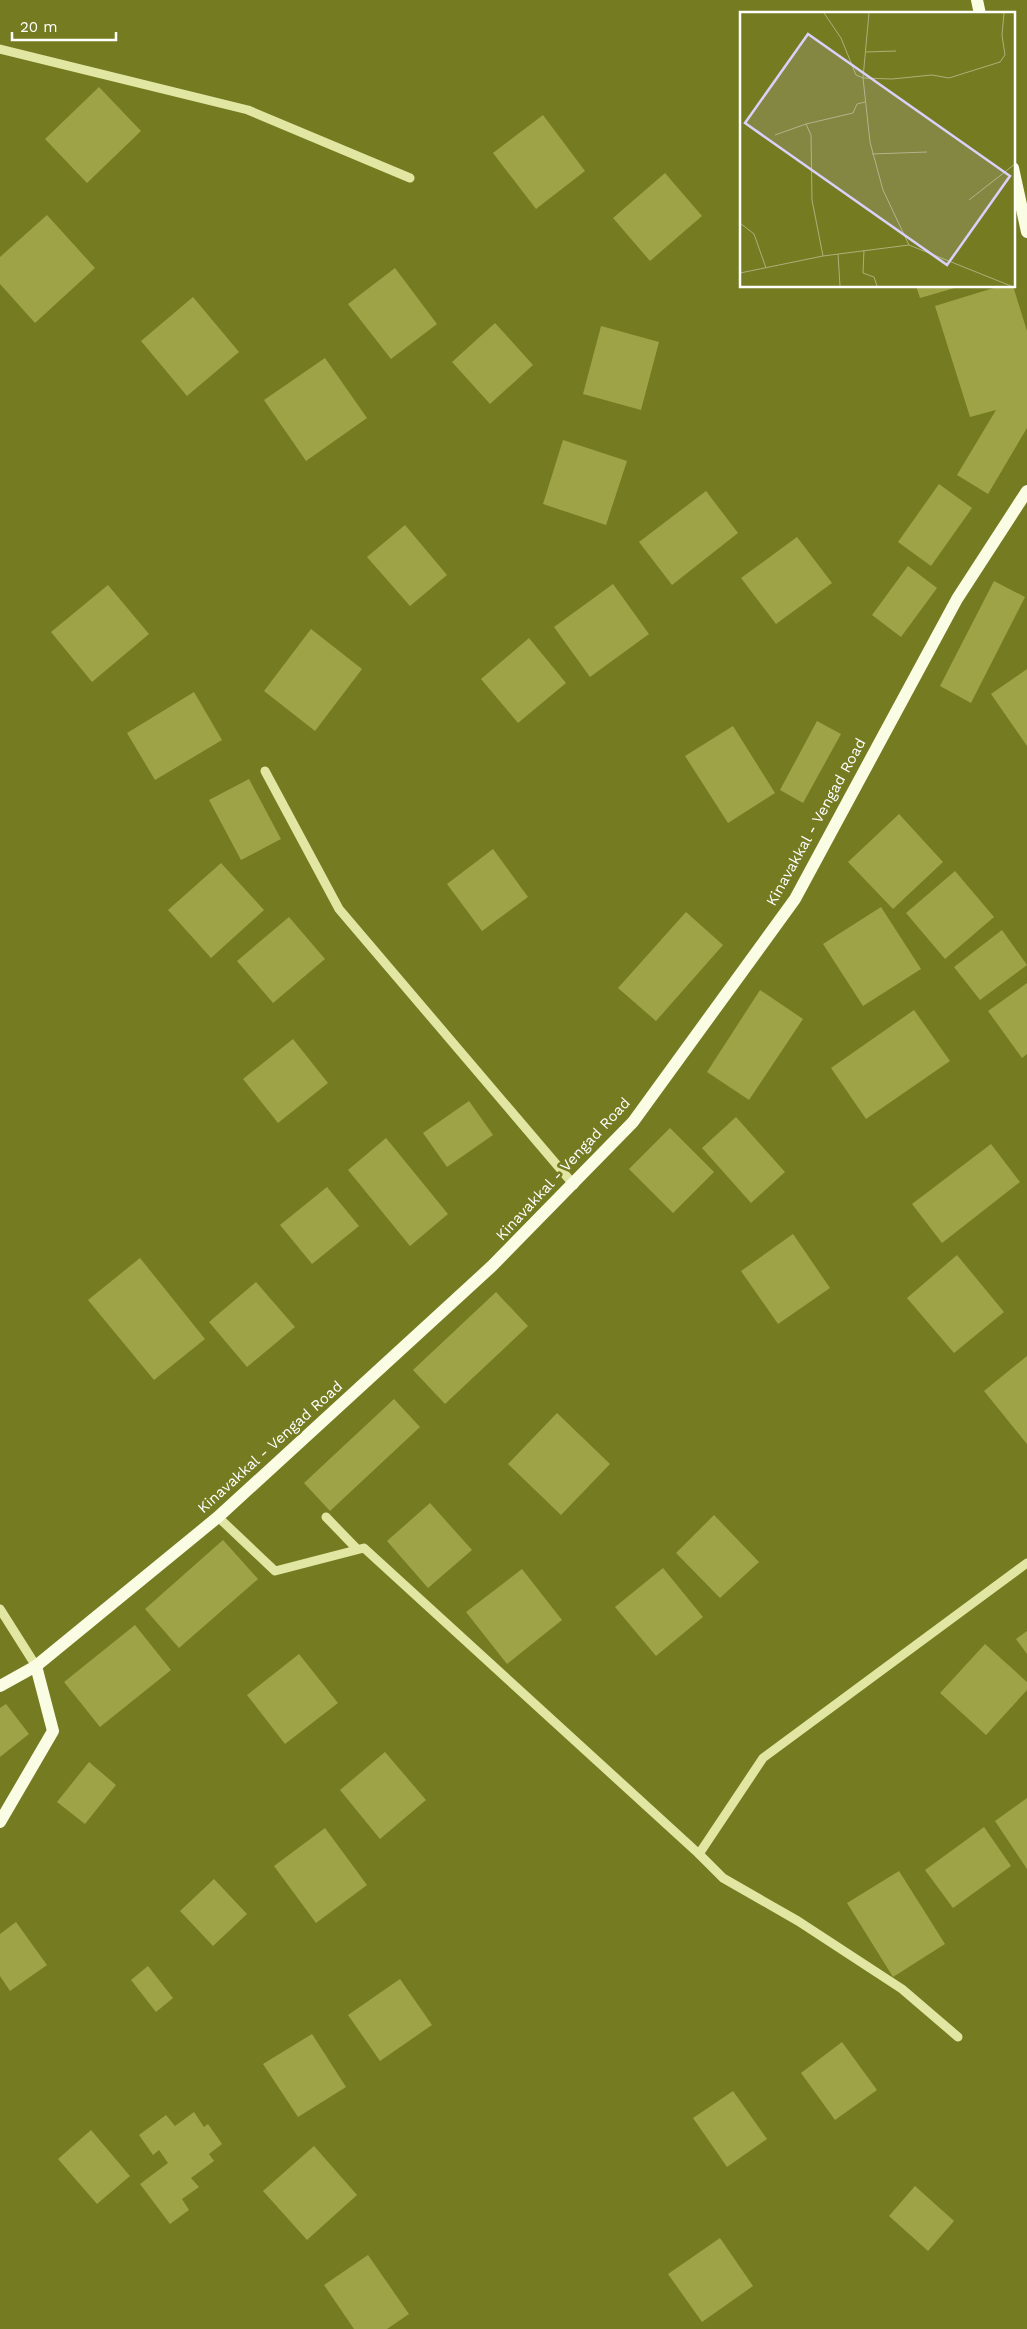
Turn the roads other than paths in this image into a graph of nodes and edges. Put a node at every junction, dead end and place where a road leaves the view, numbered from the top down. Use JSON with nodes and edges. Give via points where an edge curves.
{"nodes":[{"id":1,"x":0,"y":49,"type":"edge"},
{"id":2,"x":1014,"y":173,"type":"edge"},
{"id":3,"x":410,"y":178,"type":"dead end"},
{"id":4,"x":1027,"y":232,"type":"edge"},
{"id":5,"x":1027,"y":491,"type":"edge"},
{"id":6,"x":265,"y":771,"type":"dead end"},
{"id":7,"x":574,"y":1184,"type":"junction"},
{"id":8,"x":218,"y":1517,"type":"junction"},
{"id":9,"x":326,"y":1517,"type":"dead end"},
{"id":10,"x":357,"y":1549,"type":"junction"},
{"id":11,"x":1027,"y":1563,"type":"edge"},
{"id":12,"x":0,"y":1609,"type":"edge"},
{"id":13,"x":36,"y":1666,"type":"junction"},
{"id":14,"x":0,"y":1686,"type":"edge"},
{"id":15,"x":0,"y":1822,"type":"edge"},
{"id":16,"x":699,"y":1854,"type":"junction"},
{"id":17,"x":958,"y":2037,"type":"dead end"}],
"edges":[{"from":1,"to":3,"type":"street","via":[[248,110]]},
{"from":2,"to":4,"type":"main road"},
{"from":5,"to":7,"type":"main road","name":"Kinavakkal - Vengad Road","via":[[957,599],[794,899],[633,1122]]},
{"from":6,"to":7,"type":"street","via":[[339,909]]},
{"from":7,"to":8,"type":"main road","name":"Kinavakkal - Vengad Road","via":[[492,1266]]},
{"from":8,"to":10,"type":"street","via":[[276,1571]]},
{"from":8,"to":13,"type":"main road","name":"Kinavakkal - Vengad Road"},
{"from":9,"to":10,"type":"street"},
{"from":10,"to":16,"type":"street","via":[[364,1548]]},
{"from":11,"to":16,"type":"street","via":[[763,1758]]},
{"from":12,"to":13,"type":"street"},
{"from":13,"to":14,"type":"main road","name":"Kinavakkal - Vengad Road"},
{"from":13,"to":15,"type":"main road","via":[[53,1731]]},
{"from":16,"to":17,"type":"street","via":[[722,1878],[798,1921],[902,1989]]}]}
